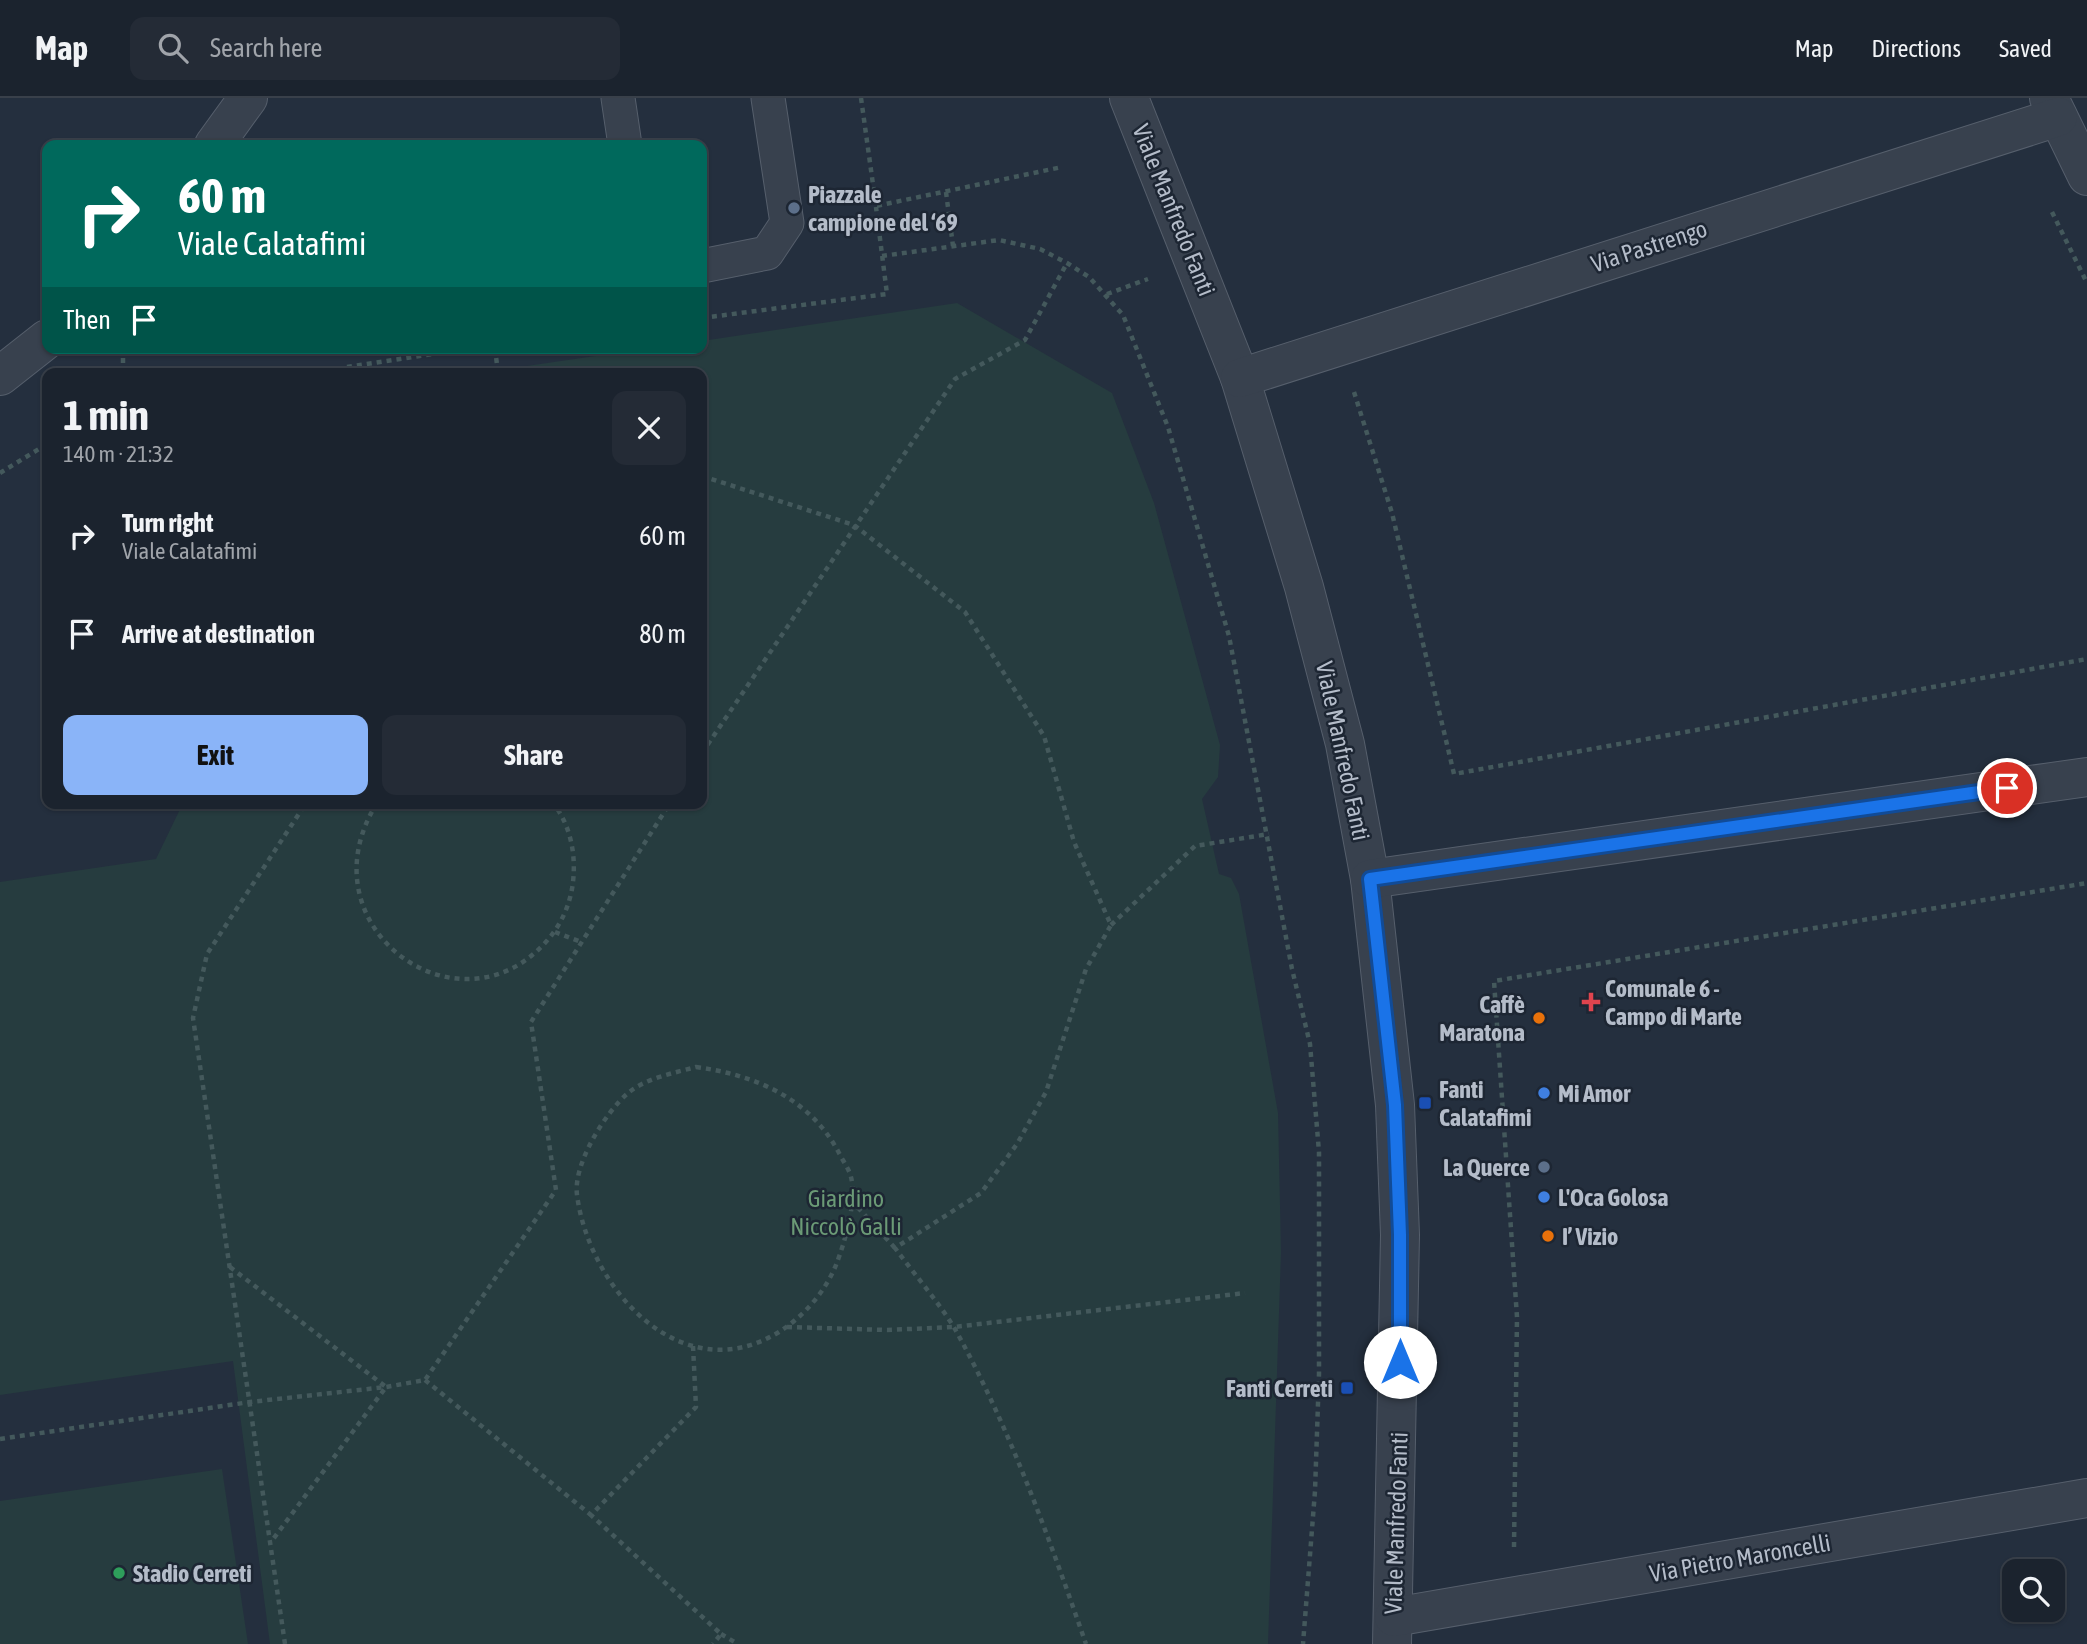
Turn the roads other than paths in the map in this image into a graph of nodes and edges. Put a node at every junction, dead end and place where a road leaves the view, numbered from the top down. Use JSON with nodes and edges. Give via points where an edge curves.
{"nodes":[{"id":1,"x":248,"y":98,"type":"edge"},
{"id":2,"x":618,"y":98,"type":"edge"},
{"id":3,"x":768,"y":98,"type":"edge"},
{"id":4,"x":1129,"y":98,"type":"edge"},
{"id":5,"x":2053,"y":107,"type":"edge"},
{"id":6,"x":218,"y":140,"type":"edge"},
{"id":7,"x":624,"y":140,"type":"edge"},
{"id":8,"x":2087,"y":177,"type":"edge"},
{"id":9,"x":707,"y":265,"type":"edge"},
{"id":10,"x":42,"y":343,"type":"edge"},
{"id":11,"x":0,"y":376,"type":"edge"},
{"id":12,"x":1240,"y":378,"type":"junction"},
{"id":13,"x":2087,"y":777,"type":"edge"},
{"id":14,"x":1370,"y":879,"type":"junction"},
{"id":15,"x":2087,"y":1497,"type":"edge"},
{"id":16,"x":1393,"y":1630,"type":"edge"}],
"edges":[{"from":1,"to":6,"type":"street"},
{"from":2,"to":7,"type":"lane"},
{"from":3,"to":9,"type":"lane","via":[[787,223],[768,253]]},
{"from":4,"to":12,"type":"street","name":"Viale Manfredo Fanti"},
{"from":5,"to":8,"type":"street"},
{"from":5,"to":12,"type":"street","name":"Via Pastrengo"},
{"from":10,"to":11,"type":"street"},
{"from":12,"to":14,"type":"street","name":"Viale Manfredo Fanti","via":[[1342,731]]},
{"from":13,"to":14,"type":"street"},
{"from":14,"to":16,"type":"street","name":"Viale Manfredo Fanti","via":[[1395,1105],[1400,1235]]},
{"from":15,"to":16,"type":"street","name":"Via Pietro Maroncelli"}]}
